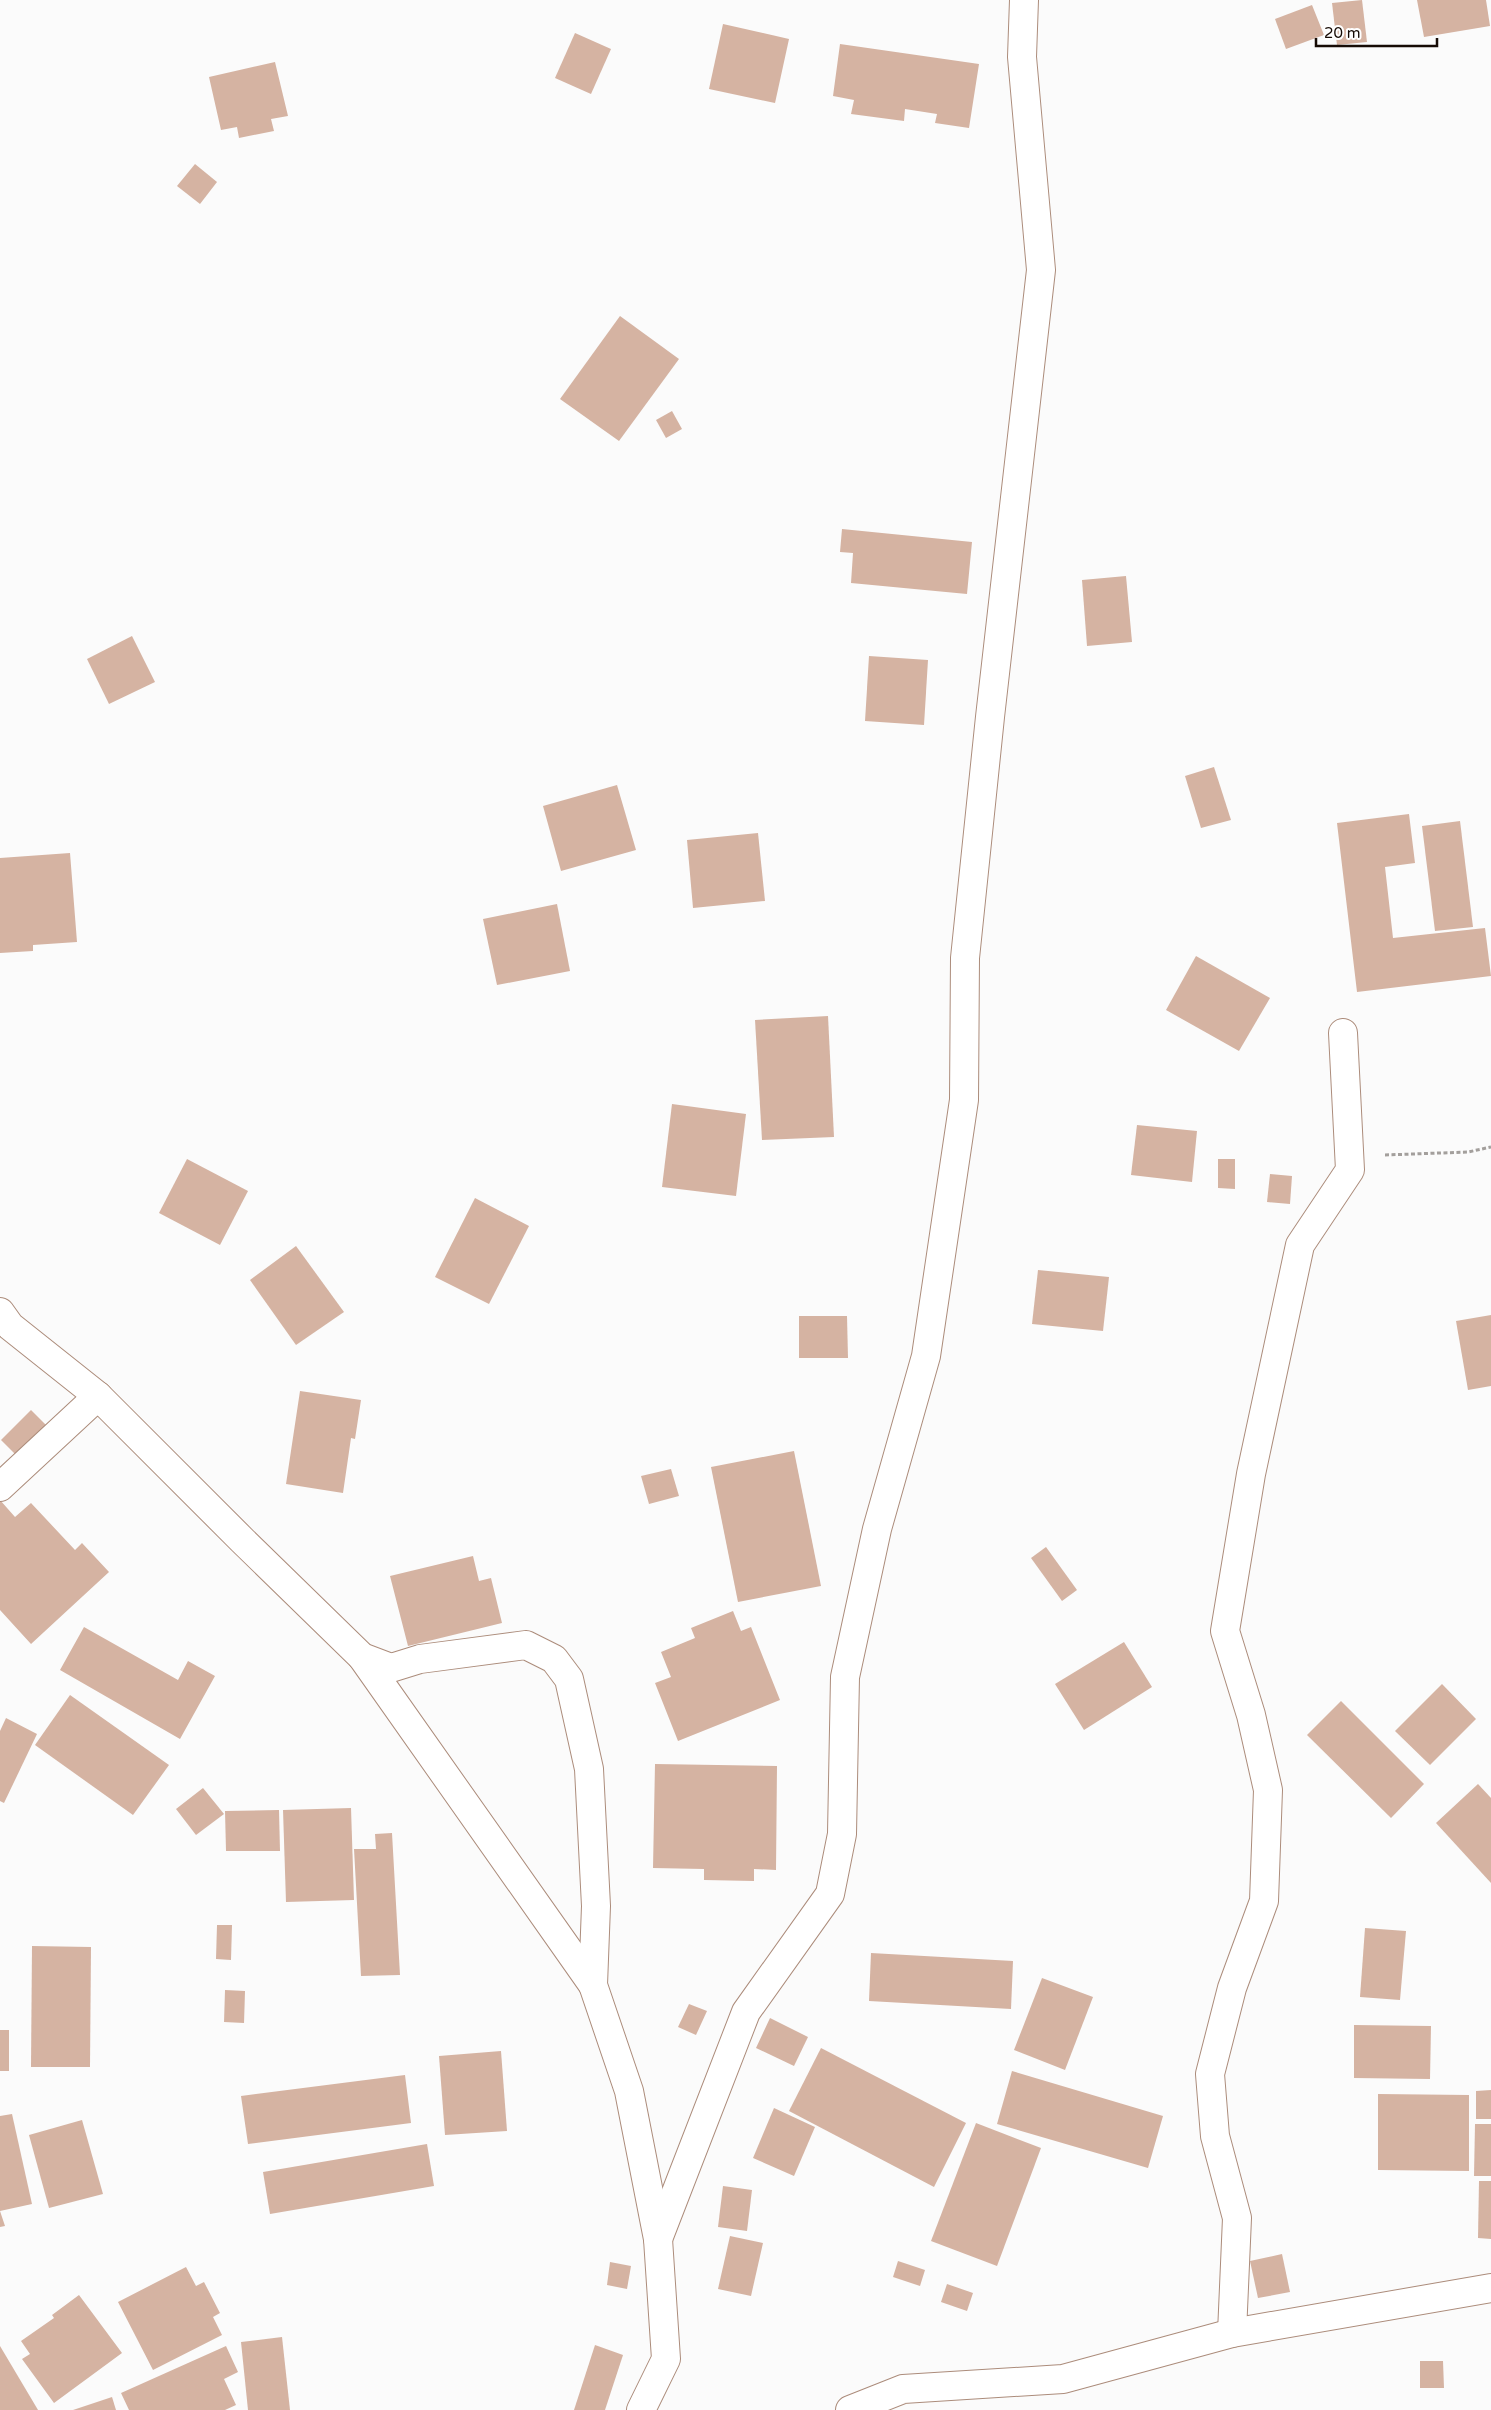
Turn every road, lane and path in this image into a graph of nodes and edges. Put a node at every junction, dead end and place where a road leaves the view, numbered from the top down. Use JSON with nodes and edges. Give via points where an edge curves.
{"nodes":[{"id":1,"x":1024,"y":0,"type":"edge"},
{"id":2,"x":1343,"y":1032,"type":"dead end"},
{"id":3,"x":1491,"y":1147,"type":"edge"},
{"id":4,"x":1349,"y":1156,"type":"junction"},
{"id":5,"x":0,"y":1312,"type":"edge"},
{"id":6,"x":98,"y":1396,"type":"junction"},
{"id":7,"x":0,"y":1487,"type":"edge"},
{"id":8,"x":362,"y":1657,"type":"junction"},
{"id":9,"x":593,"y":1985,"type":"junction"},
{"id":10,"x":658,"y":2239,"type":"junction"},
{"id":11,"x":1491,"y":2288,"type":"edge"},
{"id":12,"x":1232,"y":2334,"type":"junction"},
{"id":13,"x":641,"y":2410,"type":"edge"},
{"id":14,"x":850,"y":2410,"type":"edge"}],
"edges":[{"from":1,"to":10,"type":"street","via":[[1022,57],[1041,270],[965,958],[964,1100],[926,1356],[877,1529],[845,1677],[842,1834],[830,1894],[746,2012]]},
{"from":2,"to":4,"type":"street"},
{"from":3,"to":4,"type":"path","via":[[1468,1152]]},
{"from":4,"to":12,"type":"street","via":[[1350,1170],[1300,1245],[1251,1474],[1225,1631],[1252,1715],[1268,1790],[1264,1901],[1232,1988],[1210,2074],[1215,2136],[1237,2218]]},
{"from":5,"to":6,"type":"street","via":[[10,1326]]},
{"from":6,"to":7,"type":"street"},
{"from":6,"to":8,"type":"street"},
{"from":8,"to":9,"type":"street"},
{"from":8,"to":9,"type":"street","via":[[391,1668],[420,1659],[526,1645],[554,1659],[569,1679],[589,1769],[596,1906]]},
{"from":9,"to":10,"type":"street","via":[[629,2091]]},
{"from":10,"to":13,"type":"street","via":[[666,2358]]},
{"from":11,"to":12,"type":"street"},
{"from":12,"to":14,"type":"street","via":[[1063,2379],[903,2389]]}]}
